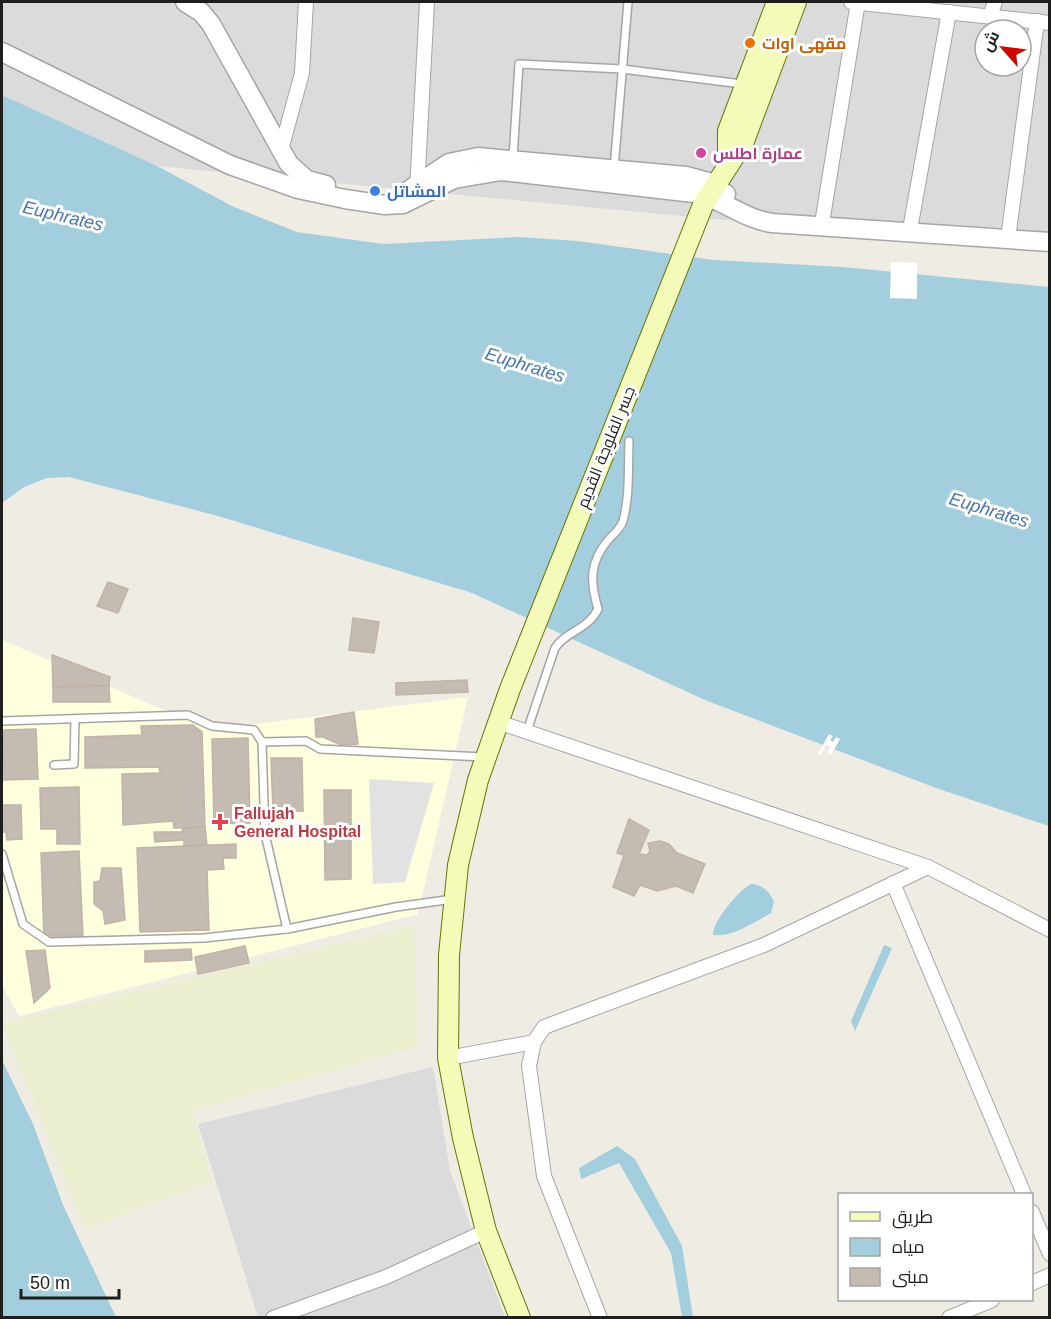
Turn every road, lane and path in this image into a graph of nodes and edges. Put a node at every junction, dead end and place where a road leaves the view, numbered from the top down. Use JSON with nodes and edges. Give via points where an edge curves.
{"nodes":[{"id":1,"x":184,"y":2,"type":"edge"},
{"id":2,"x":306,"y":2,"type":"edge"},
{"id":3,"x":427,"y":2,"type":"edge"},
{"id":4,"x":628,"y":2,"type":"edge"},
{"id":5,"x":777,"y":2,"type":"edge"},
{"id":6,"x":796,"y":2,"type":"edge"},
{"id":7,"x":853,"y":2,"type":"edge"},
{"id":8,"x":995,"y":2,"type":"edge"},
{"id":9,"x":908,"y":4,"type":"edge"},
{"id":10,"x":949,"y":12,"type":"junction"},
{"id":11,"x":990,"y":16,"type":"junction"},
{"id":12,"x":1043,"y":22,"type":"edge"},
{"id":13,"x":2,"y":52,"type":"edge"},
{"id":14,"x":622,"y":69,"type":"junction"},
{"id":15,"x":746,"y":84,"type":"junction"},
{"id":16,"x":283,"y":154,"type":"junction"},
{"id":17,"x":513,"y":160,"type":"junction"},
{"id":18,"x":728,"y":165,"type":"junction"},
{"id":19,"x":614,"y":169,"type":"junction"},
{"id":20,"x":270,"y":180,"type":"junction"},
{"id":21,"x":417,"y":192,"type":"junction"},
{"id":22,"x":710,"y":196,"type":"junction"},
{"id":23,"x":823,"y":217,"type":"junction"},
{"id":24,"x":911,"y":224,"type":"junction"},
{"id":25,"x":1009,"y":231,"type":"junction"},
{"id":26,"x":1050,"y":234,"type":"edge"},
{"id":27,"x":1050,"y":242,"type":"edge"},
{"id":28,"x":629,"y":441,"type":"dead end"},
{"id":29,"x":75,"y":719,"type":"junction"},
{"id":30,"x":2,"y":721,"type":"edge"},
{"id":31,"x":498,"y":722,"type":"junction"},
{"id":32,"x":527,"y":732,"type":"junction"},
{"id":33,"x":262,"y":742,"type":"junction"},
{"id":34,"x":486,"y":757,"type":"junction"},
{"id":35,"x":54,"y":765,"type":"dead end"},
{"id":36,"x":2,"y":854,"type":"edge"},
{"id":37,"x":928,"y":867,"type":"junction"},
{"id":38,"x":893,"y":884,"type":"junction"},
{"id":39,"x":453,"y":899,"type":"junction"},
{"id":40,"x":287,"y":929,"type":"junction"},
{"id":41,"x":1050,"y":930,"type":"edge"},
{"id":42,"x":534,"y":1042,"type":"junction"},
{"id":43,"x":448,"y":1058,"type":"junction"},
{"id":44,"x":1024,"y":1193,"type":"edge"},
{"id":45,"x":1033,"y":1214,"type":"edge"},
{"id":46,"x":486,"y":1231,"type":"junction"},
{"id":47,"x":1050,"y":1254,"type":"edge"},
{"id":48,"x":1050,"y":1275,"type":"edge"},
{"id":49,"x":1033,"y":1283,"type":"edge"},
{"id":50,"x":987,"y":1301,"type":"edge"},
{"id":51,"x":273,"y":1317,"type":"edge"},
{"id":52,"x":520,"y":1317,"type":"edge"},
{"id":53,"x":600,"y":1317,"type":"edge"},
{"id":54,"x":949,"y":1317,"type":"edge"}],
"edges":[{"from":1,"to":16,"type":"street","via":[[211,24]]},
{"from":2,"to":16,"type":"street","via":[[302,73]]},
{"from":3,"to":21,"type":"street"},
{"from":4,"to":14,"type":"lane"},
{"from":5,"to":15,"type":"main road"},
{"from":6,"to":18,"type":"main road","name":"جسر الفلوجة القديم","via":[[744,141]]},
{"from":7,"to":9,"type":"street"},
{"from":7,"to":23,"type":"street"},
{"from":8,"to":11,"type":"street"},
{"from":9,"to":10,"type":"street"},
{"from":10,"to":11,"type":"street"},
{"from":10,"to":24,"type":"street"},
{"from":11,"to":12,"type":"street"},
{"from":12,"to":25,"type":"street"},
{"from":13,"to":20,"type":"street","via":[[230,165]]},
{"from":14,"to":15,"type":"lane"},
{"from":14,"to":17,"type":"lane","via":[[519,64]]},
{"from":14,"to":19,"type":"lane"},
{"from":15,"to":18,"type":"main road","via":[[728,131]]},
{"from":16,"to":20,"type":"street","via":[[280,171]]},
{"from":16,"to":21,"type":"street","via":[[294,170],[308,180],[338,188],[397,194]]},
{"from":17,"to":19,"type":"street"},
{"from":17,"to":21,"type":"street","via":[[461,159],[438,168]]},
{"from":18,"to":22,"type":"main road","name":"جسر الفلوجة القديم"},
{"from":19,"to":22,"type":"street","via":[[686,176]]},
{"from":20,"to":21,"type":"street","via":[[385,205],[403,204]]},
{"from":21,"to":22,"type":"street","via":[[454,179],[501,171]]},
{"from":22,"to":23,"type":"street","via":[[756,211]]},
{"from":22,"to":27,"type":"street","via":[[744,215],[772,224]]},
{"from":22,"to":31,"type":"main road","name":"جسر الفلوجة القديم"},
{"from":23,"to":24,"type":"street"},
{"from":24,"to":25,"type":"street"},
{"from":25,"to":26,"type":"street"},
{"from":28,"to":32,"type":"lane","via":[[627,501],[622,524],[593,564],[592,586],[598,609],[593,619],[559,641]]},
{"from":29,"to":30,"type":"lane"},
{"from":29,"to":33,"type":"lane","via":[[188,715],[212,726],[254,730]]},
{"from":29,"to":35,"type":"lane","via":[[74,765]]},
{"from":31,"to":32,"type":"street"},
{"from":31,"to":34,"type":"main road","name":"جسر الفلوجة القديم"},
{"from":32,"to":37,"type":"street"},
{"from":33,"to":34,"type":"lane","via":[[306,741],[320,749]]},
{"from":33,"to":40,"type":"lane","via":[[265,834]]},
{"from":34,"to":39,"type":"main road","name":"جسر الفلوجة القديم"},
{"from":36,"to":40,"type":"lane","via":[[23,924],[49,942],[204,938]]},
{"from":37,"to":38,"type":"street"},
{"from":37,"to":41,"type":"street"},
{"from":38,"to":42,"type":"street","via":[[764,945],[544,1028]]},
{"from":38,"to":44,"type":"street"},
{"from":39,"to":40,"type":"lane"},
{"from":39,"to":43,"type":"main road","name":"جسر الفلوجة القديم","via":[[446,1009]]},
{"from":42,"to":43,"type":"street"},
{"from":42,"to":53,"type":"street","via":[[530,1065],[544,1176]]},
{"from":43,"to":46,"type":"main road","name":"جسر الفلوجة القديم"},
{"from":45,"to":47,"type":"street"},
{"from":46,"to":51,"type":"street","via":[[387,1277]]},
{"from":46,"to":52,"type":"main road","name":"جسر الفلوجة القديم"},
{"from":48,"to":49,"type":"street"},
{"from":50,"to":54,"type":"street"}]}
